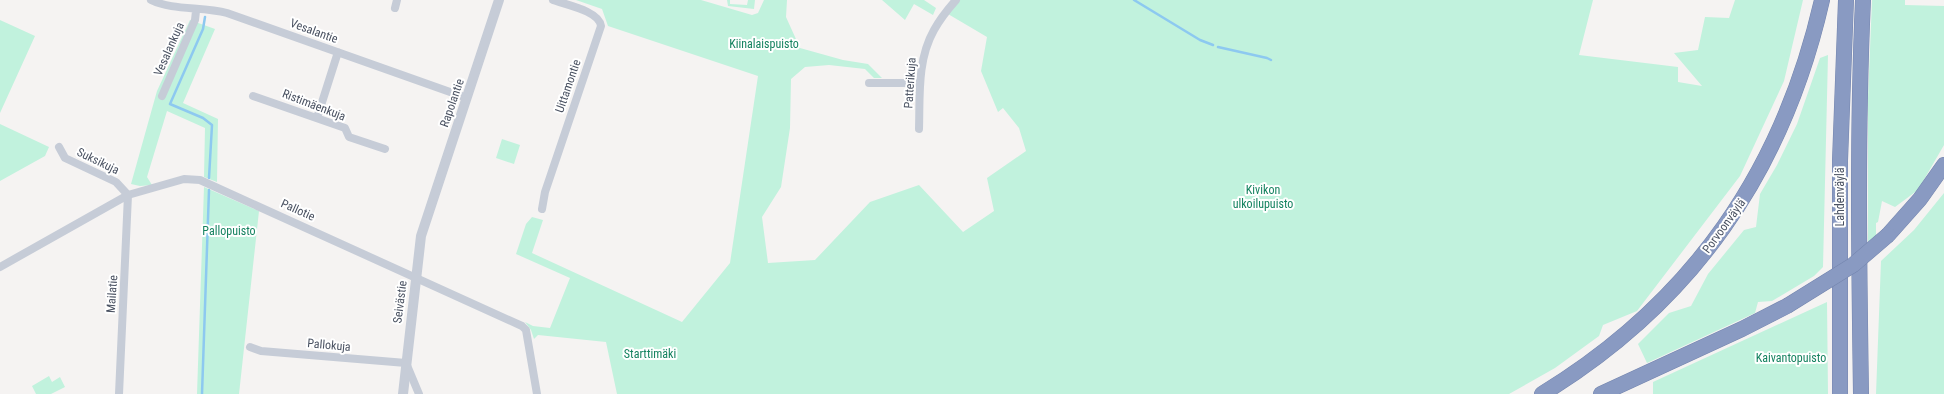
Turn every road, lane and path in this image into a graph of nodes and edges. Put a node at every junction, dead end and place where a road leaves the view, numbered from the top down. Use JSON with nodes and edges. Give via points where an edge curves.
{"nodes":[{"id":1,"x":151,"y":0,"type":"edge"},
{"id":2,"x":499,"y":0,"type":"edge"},
{"id":3,"x":554,"y":0,"type":"edge"},
{"id":4,"x":956,"y":0,"type":"edge"},
{"id":5,"x":1822,"y":0,"type":"edge"},
{"id":6,"x":1846,"y":0,"type":"edge"},
{"id":7,"x":1863,"y":0,"type":"edge"},
{"id":8,"x":196,"y":11,"type":"dead end"},
{"id":9,"x":338,"y":52,"type":"junction"},
{"id":10,"x":869,"y":83,"type":"dead end"},
{"id":11,"x":920,"y":84,"type":"junction"},
{"id":12,"x":162,"y":96,"type":"dead end"},
{"id":13,"x":253,"y":96,"type":"dead end"},
{"id":14,"x":467,"y":98,"type":"junction"},
{"id":15,"x":317,"y":118,"type":"junction"},
{"id":16,"x":919,"y":129,"type":"dead end"},
{"id":17,"x":59,"y":147,"type":"dead end"},
{"id":18,"x":385,"y":149,"type":"dead end"},
{"id":19,"x":1944,"y":165,"type":"edge"},
{"id":20,"x":128,"y":195,"type":"junction"},
{"id":21,"x":542,"y":209,"type":"dead end"},
{"id":22,"x":428,"y":214,"type":"joint"},
{"id":23,"x":0,"y":267,"type":"edge"},
{"id":24,"x":416,"y":278,"type":"junction"},
{"id":25,"x":250,"y":347,"type":"dead end"},
{"id":26,"x":406,"y":363,"type":"junction"},
{"id":27,"x":119,"y":394,"type":"edge"},
{"id":28,"x":403,"y":394,"type":"edge"},
{"id":29,"x":419,"y":394,"type":"edge"},
{"id":30,"x":537,"y":394,"type":"edge"},
{"id":31,"x":1542,"y":394,"type":"edge"},
{"id":32,"x":1601,"y":394,"type":"edge"},
{"id":33,"x":1840,"y":394,"type":"edge"},
{"id":34,"x":1861,"y":394,"type":"edge"}],
"edges":[{"from":1,"to":9,"type":"street","name":"Vesalantie","via":[[170,6],[212,9]]},
{"from":2,"to":14,"type":"street","name":"Rapolantie"},
{"from":3,"to":21,"type":"street","name":"Uittamontie","via":[[594,15],[600,20],[601,26],[545,192]]},
{"from":4,"to":11,"type":"street","name":"Patterikuja","via":[[941,18],[930,38],[922,63]]},
{"from":5,"to":31,"type":"highway","name":"Porvoonväylä","via":[[1802,76],[1786,116],[1763,167],[1728,223],[1679,284],[1625,335]]},
{"from":6,"to":33,"type":"highway","name":"Lahdenväylä","via":[[1840,153]]},
{"from":7,"to":34,"type":"highway","name":"Lahdenväylä","via":[[1858,165]]},
{"from":8,"to":12,"type":"street","name":"Vesalankuja","via":[[195,20]]},
{"from":9,"to":14,"type":"street","name":"Vesalantie"},
{"from":9,"to":15,"type":"street"},
{"from":10,"to":11,"type":"street"},
{"from":11,"to":16,"type":"street","name":"Patterikuja"},
{"from":13,"to":15,"type":"street","name":"Ristimäenkuja"},
{"from":14,"to":22,"type":"street","name":"Rapolantie"},
{"from":15,"to":18,"type":"street","name":"Ristimäenkuja","via":[[345,128],[349,137]]},
{"from":17,"to":20,"type":"street","name":"Suksikuja","via":[[65,158],[116,182]]},
{"from":19,"to":32,"type":"highway","bridge":true,"via":[[1920,200],[1888,235],[1853,266],[1742,329]]},
{"from":20,"to":23,"type":"street","name":"Pallotie"},
{"from":20,"to":24,"type":"street","name":"Pallotie","via":[[184,179],[200,180]]},
{"from":20,"to":27,"type":"street","name":"Mailatie"},
{"from":22,"to":24,"type":"street","name":"Seivästie","via":[[420,243]]},
{"from":24,"to":26,"type":"street","name":"Seivästie"},
{"from":24,"to":30,"type":"street","name":"Pallotie","via":[[522,326],[526,330]]},
{"from":25,"to":26,"type":"street","name":"Pallokuja","via":[[261,351]]},
{"from":26,"to":28,"type":"street","name":"Seivästie"},
{"from":26,"to":29,"type":"street"}]}
